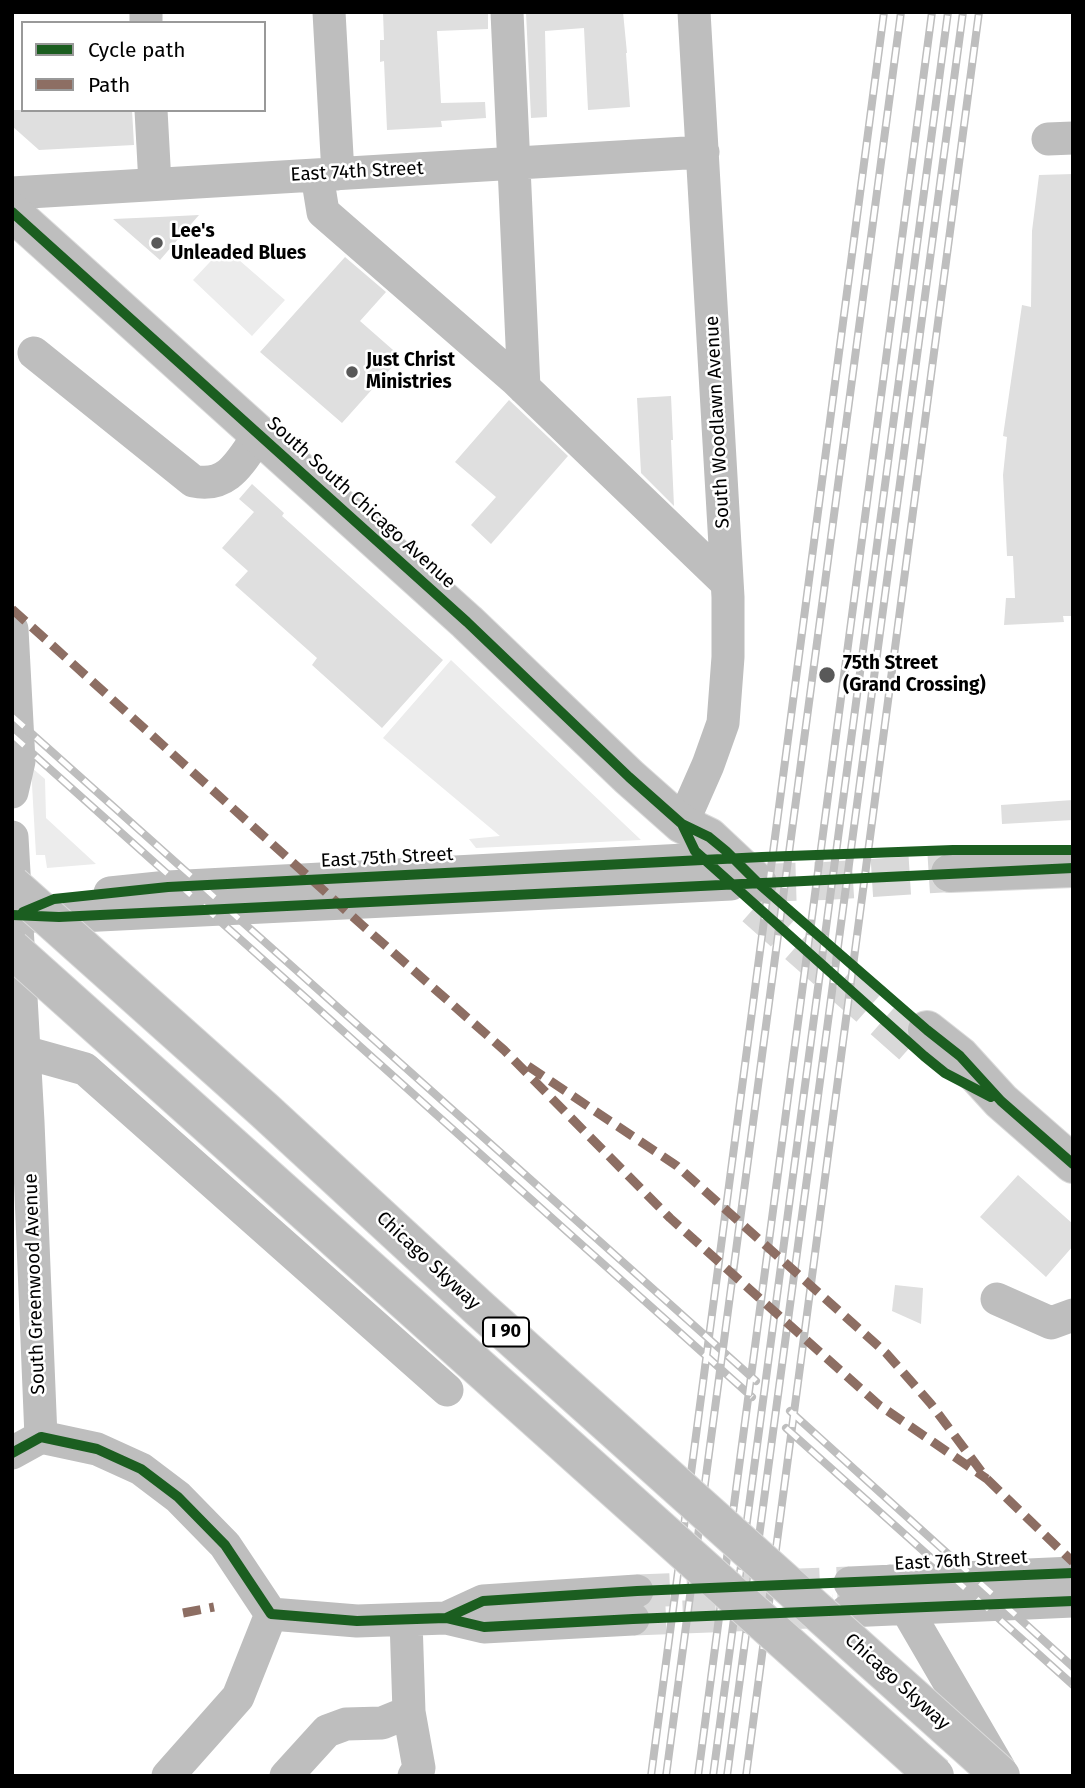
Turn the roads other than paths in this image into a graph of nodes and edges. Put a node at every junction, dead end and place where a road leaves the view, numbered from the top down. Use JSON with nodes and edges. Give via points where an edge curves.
{"nodes":[{"id":1,"x":329,"y":12,"type":"edge"},
{"id":2,"x":508,"y":12,"type":"edge"},
{"id":3,"x":694,"y":12,"type":"edge"},
{"id":4,"x":151,"y":112,"type":"edge"},
{"id":5,"x":703,"y":152,"type":"junction"},
{"id":6,"x":515,"y":163,"type":"junction"},
{"id":7,"x":328,"y":174,"type":"junction"},
{"id":8,"x":155,"y":184,"type":"junction"},
{"id":9,"x":12,"y":193,"type":"edge"},
{"id":10,"x":12,"y":212,"type":"edge"},
{"id":11,"x":34,"y":353,"type":"dead end"},
{"id":12,"x":524,"y":388,"type":"junction"},
{"id":13,"x":259,"y":435,"type":"junction"},
{"id":14,"x":727,"y":583,"type":"junction"},
{"id":15,"x":12,"y":629,"type":"edge"},
{"id":16,"x":12,"y":792,"type":"edge"},
{"id":17,"x":682,"y":824,"type":"junction"},
{"id":18,"x":12,"y":837,"type":"edge"},
{"id":19,"x":1073,"y":850,"type":"edge"},
{"id":20,"x":1073,"y":868,"type":"edge"},
{"id":21,"x":740,"y":875,"type":"joint"},
{"id":22,"x":13,"y":916,"type":"edge"},
{"id":23,"x":925,"y":1043,"type":"tunnel mouth"},
{"id":24,"x":24,"y":1052,"type":"junction"},
{"id":25,"x":1073,"y":1164,"type":"edge"},
{"id":26,"x":997,"y":1299,"type":"dead end"},
{"id":27,"x":1073,"y":1315,"type":"edge"},
{"id":28,"x":25,"y":1331,"type":"edge"},
{"id":29,"x":447,"y":1390,"type":"dead end"},
{"id":30,"x":41,"y":1437,"type":"junction"},
{"id":31,"x":12,"y":1452,"type":"edge"},
{"id":32,"x":1073,"y":1573,"type":"edge"},
{"id":33,"x":898,"y":1595,"type":"junction"},
{"id":34,"x":849,"y":1597,"type":"tunnel mouth"},
{"id":35,"x":1073,"y":1601,"type":"edge"},
{"id":36,"x":635,"y":1605,"type":"tunnel mouth"},
{"id":37,"x":271,"y":1614,"type":"junction"},
{"id":38,"x":406,"y":1620,"type":"junction"},
{"id":39,"x":409,"y":1712,"type":"junction"},
{"id":40,"x":168,"y":1776,"type":"edge"},
{"id":41,"x":286,"y":1776,"type":"edge"},
{"id":42,"x":414,"y":1776,"type":"edge"},
{"id":43,"x":935,"y":1776,"type":"edge"},
{"id":44,"x":1002,"y":1776,"type":"edge"}],
"edges":[{"from":1,"to":7,"type":"street"},
{"from":2,"to":6,"type":"street"},
{"from":3,"to":5,"type":"street","name":"South Woodlawn Avenue"},
{"from":4,"to":8,"type":"street"},
{"from":5,"to":6,"type":"street","name":"East 74th Street"},
{"from":5,"to":14,"type":"street","name":"South Woodlawn Avenue"},
{"from":6,"to":7,"type":"street","name":"East 74th Street"},
{"from":6,"to":12,"type":"street"},
{"from":7,"to":8,"type":"street","name":"East 74th Street"},
{"from":7,"to":12,"type":"street","via":[[323,212]]},
{"from":8,"to":9,"type":"street","name":"East 74th Street"},
{"from":10,"to":13,"type":"main road","name":"South South Chicago Avenue"},
{"from":11,"to":13,"type":"street","via":[[193,481],[205,483],[227,476]]},
{"from":12,"to":14,"type":"street"},
{"from":13,"to":17,"type":"main road","name":"South South Chicago Avenue"},
{"from":14,"to":17,"type":"street","name":"South Woodlawn Avenue","via":[[723,723]]},
{"from":15,"to":16,"type":"street","via":[[19,761]]},
{"from":17,"to":21,"type":"main road","name":"South South Chicago Avenue","via":[[695,851]]},
{"from":18,"to":22,"type":"street","name":"South Greenwood Avenue"},
{"from":19,"to":20,"type":"main road","via":[[952,862]]},
{"from":21,"to":22,"type":"street","name":"East 75th Street","via":[[169,887],[54,899]]},
{"from":22,"to":24,"type":"street","name":"South Greenwood Avenue"},
{"from":22,"to":43,"type":"main road","number":"I 90","bridge":true},
{"from":22,"to":44,"type":"main road","name":"Chicago Skyway","number":"I 90","bridge":true,"via":[[264,1110]]},
{"from":23,"to":25,"type":"main road","via":[[945,1073],[1001,1101]]},
{"from":24,"to":28,"type":"street","name":"South Greenwood Avenue"},
{"from":24,"to":29,"type":"street","via":[[85,1069]]},
{"from":26,"to":27,"type":"street","via":[[1051,1323]]},
{"from":28,"to":30,"type":"street","name":"South Greenwood Avenue"},
{"from":30,"to":31,"type":"street"},
{"from":30,"to":37,"type":"street","via":[[97,1449],[141,1469],[178,1497],[225,1545]]},
{"from":32,"to":33,"type":"street","name":"East 76th Street"},
{"from":33,"to":34,"type":"street","name":"East 76th Street"},
{"from":33,"to":35,"type":"street","name":"East 76th Street"},
{"from":33,"to":44,"type":"street"},
{"from":36,"to":38,"type":"street","via":[[483,1601],[446,1618]]},
{"from":37,"to":38,"type":"street","via":[[357,1622]]},
{"from":37,"to":40,"type":"street","via":[[238,1697]]},
{"from":38,"to":39,"type":"street"},
{"from":39,"to":41,"type":"street","via":[[382,1723],[346,1724],[327,1731]]},
{"from":39,"to":42,"type":"street","via":[[419,1768]]}]}
